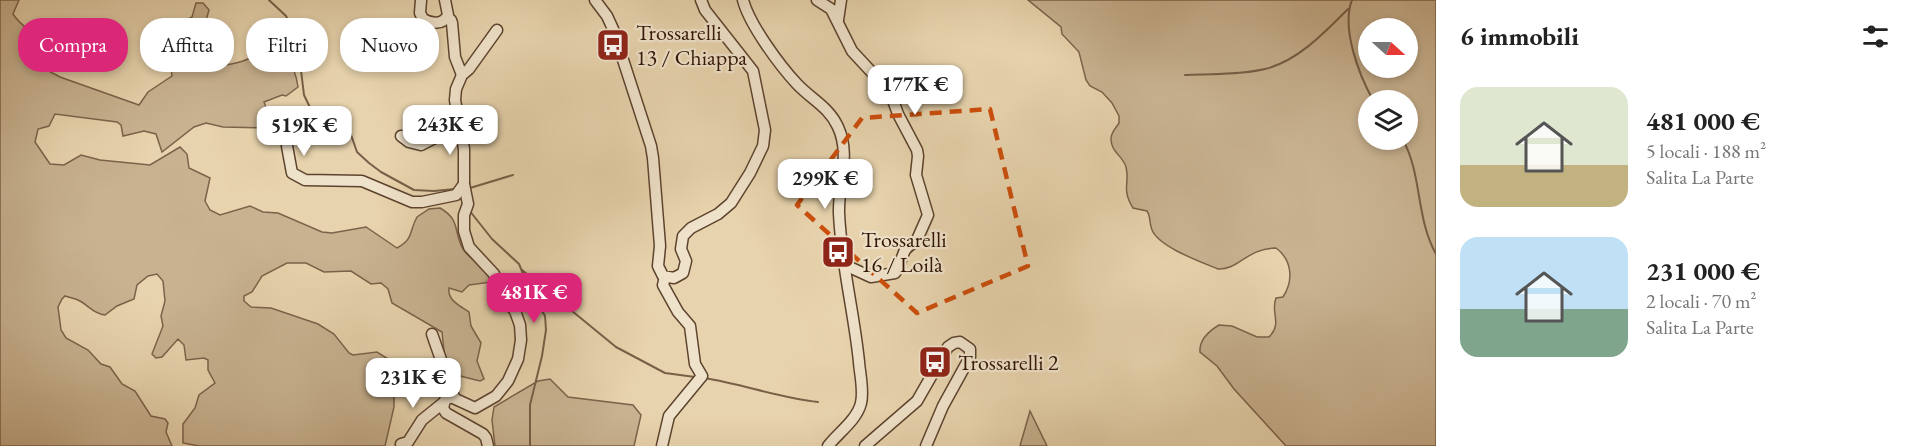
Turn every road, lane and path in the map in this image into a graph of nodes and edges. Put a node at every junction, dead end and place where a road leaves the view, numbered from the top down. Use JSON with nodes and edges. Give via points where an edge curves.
{"nodes":[{"id":1,"x":421,"y":0,"type":"edge"},
{"id":2,"x":445,"y":0,"type":"edge"},
{"id":3,"x":594,"y":0,"type":"edge"},
{"id":4,"x":743,"y":0,"type":"edge"},
{"id":5,"x":817,"y":0,"type":"edge"},
{"id":6,"x":841,"y":0,"type":"edge"},
{"id":7,"x":701,"y":2,"type":"edge"},
{"id":8,"x":447,"y":18,"type":"junction"},
{"id":9,"x":838,"y":22,"type":"junction"},
{"id":10,"x":497,"y":30,"type":"dead end"},
{"id":11,"x":462,"y":75,"type":"junction"},
{"id":12,"x":460,"y":125,"type":"junction"},
{"id":13,"x":401,"y":136,"type":"dead end"},
{"id":14,"x":287,"y":146,"type":"dead end"},
{"id":15,"x":461,"y":196,"type":"junction"},
{"id":16,"x":844,"y":265,"type":"junction"},
{"id":17,"x":665,"y":277,"type":"junction"},
{"id":18,"x":432,"y":334,"type":"dead end"},
{"id":19,"x":454,"y":397,"type":"junction"},
{"id":20,"x":443,"y":403,"type":"junction"},
{"id":21,"x":401,"y":444,"type":"dead end"},
{"id":22,"x":488,"y":446,"type":"edge"},
{"id":23,"x":662,"y":446,"type":"edge"},
{"id":24,"x":828,"y":446,"type":"edge"},
{"id":25,"x":865,"y":446,"type":"edge"},
{"id":26,"x":926,"y":446,"type":"edge"}],
"edges":[{"from":1,"to":8,"type":"street","via":[[423,19],[437,23]]},
{"from":2,"to":8,"type":"street"},
{"from":3,"to":17,"type":"street","via":[[613,29],[651,146],[660,246],[657,266]]},
{"from":4,"to":16,"type":"street","via":[[776,57],[799,86],[823,106],[838,128],[845,163],[839,196]]},
{"from":5,"to":9,"type":"street","via":[[831,9]]},
{"from":6,"to":9,"type":"street"},
{"from":7,"to":17,"type":"street","via":[[753,71],[765,130],[763,146],[736,196],[718,214],[685,233],[681,246],[685,270],[677,277]]},
{"from":8,"to":11,"type":"street","via":[[452,23],[455,57]]},
{"from":9,"to":16,"type":"street","via":[[856,57],[890,92],[918,153],[916,175],[928,217],[916,242],[904,250],[894,273],[871,278]]},
{"from":10,"to":11,"type":"street"},
{"from":11,"to":12,"type":"street","via":[[455,94]]},
{"from":12,"to":13,"type":"street","via":[[421,145]]},
{"from":12,"to":15,"type":"street","via":[[464,149]]},
{"from":14,"to":15,"type":"street","via":[[291,173],[305,180],[362,181],[412,202]]},
{"from":15,"to":19,"type":"street","via":[[468,204],[464,231],[469,247],[497,280],[500,293],[515,311],[521,340],[514,370],[496,396],[475,408]]},
{"from":16,"to":24,"type":"street","via":[[857,341],[861,403]]},
{"from":17,"to":23,"type":"street","via":[[663,285],[690,326],[695,364],[702,376],[669,416]]},
{"from":18,"to":19,"type":"street"},
{"from":19,"to":20,"type":"street"},
{"from":20,"to":21,"type":"street","via":[[422,420],[408,442]]},
{"from":20,"to":22,"type":"street","via":[[444,411],[483,434]]},
{"from":25,"to":26,"type":"street","via":[[917,401],[948,347],[960,342],[970,349],[970,357]]}]}
